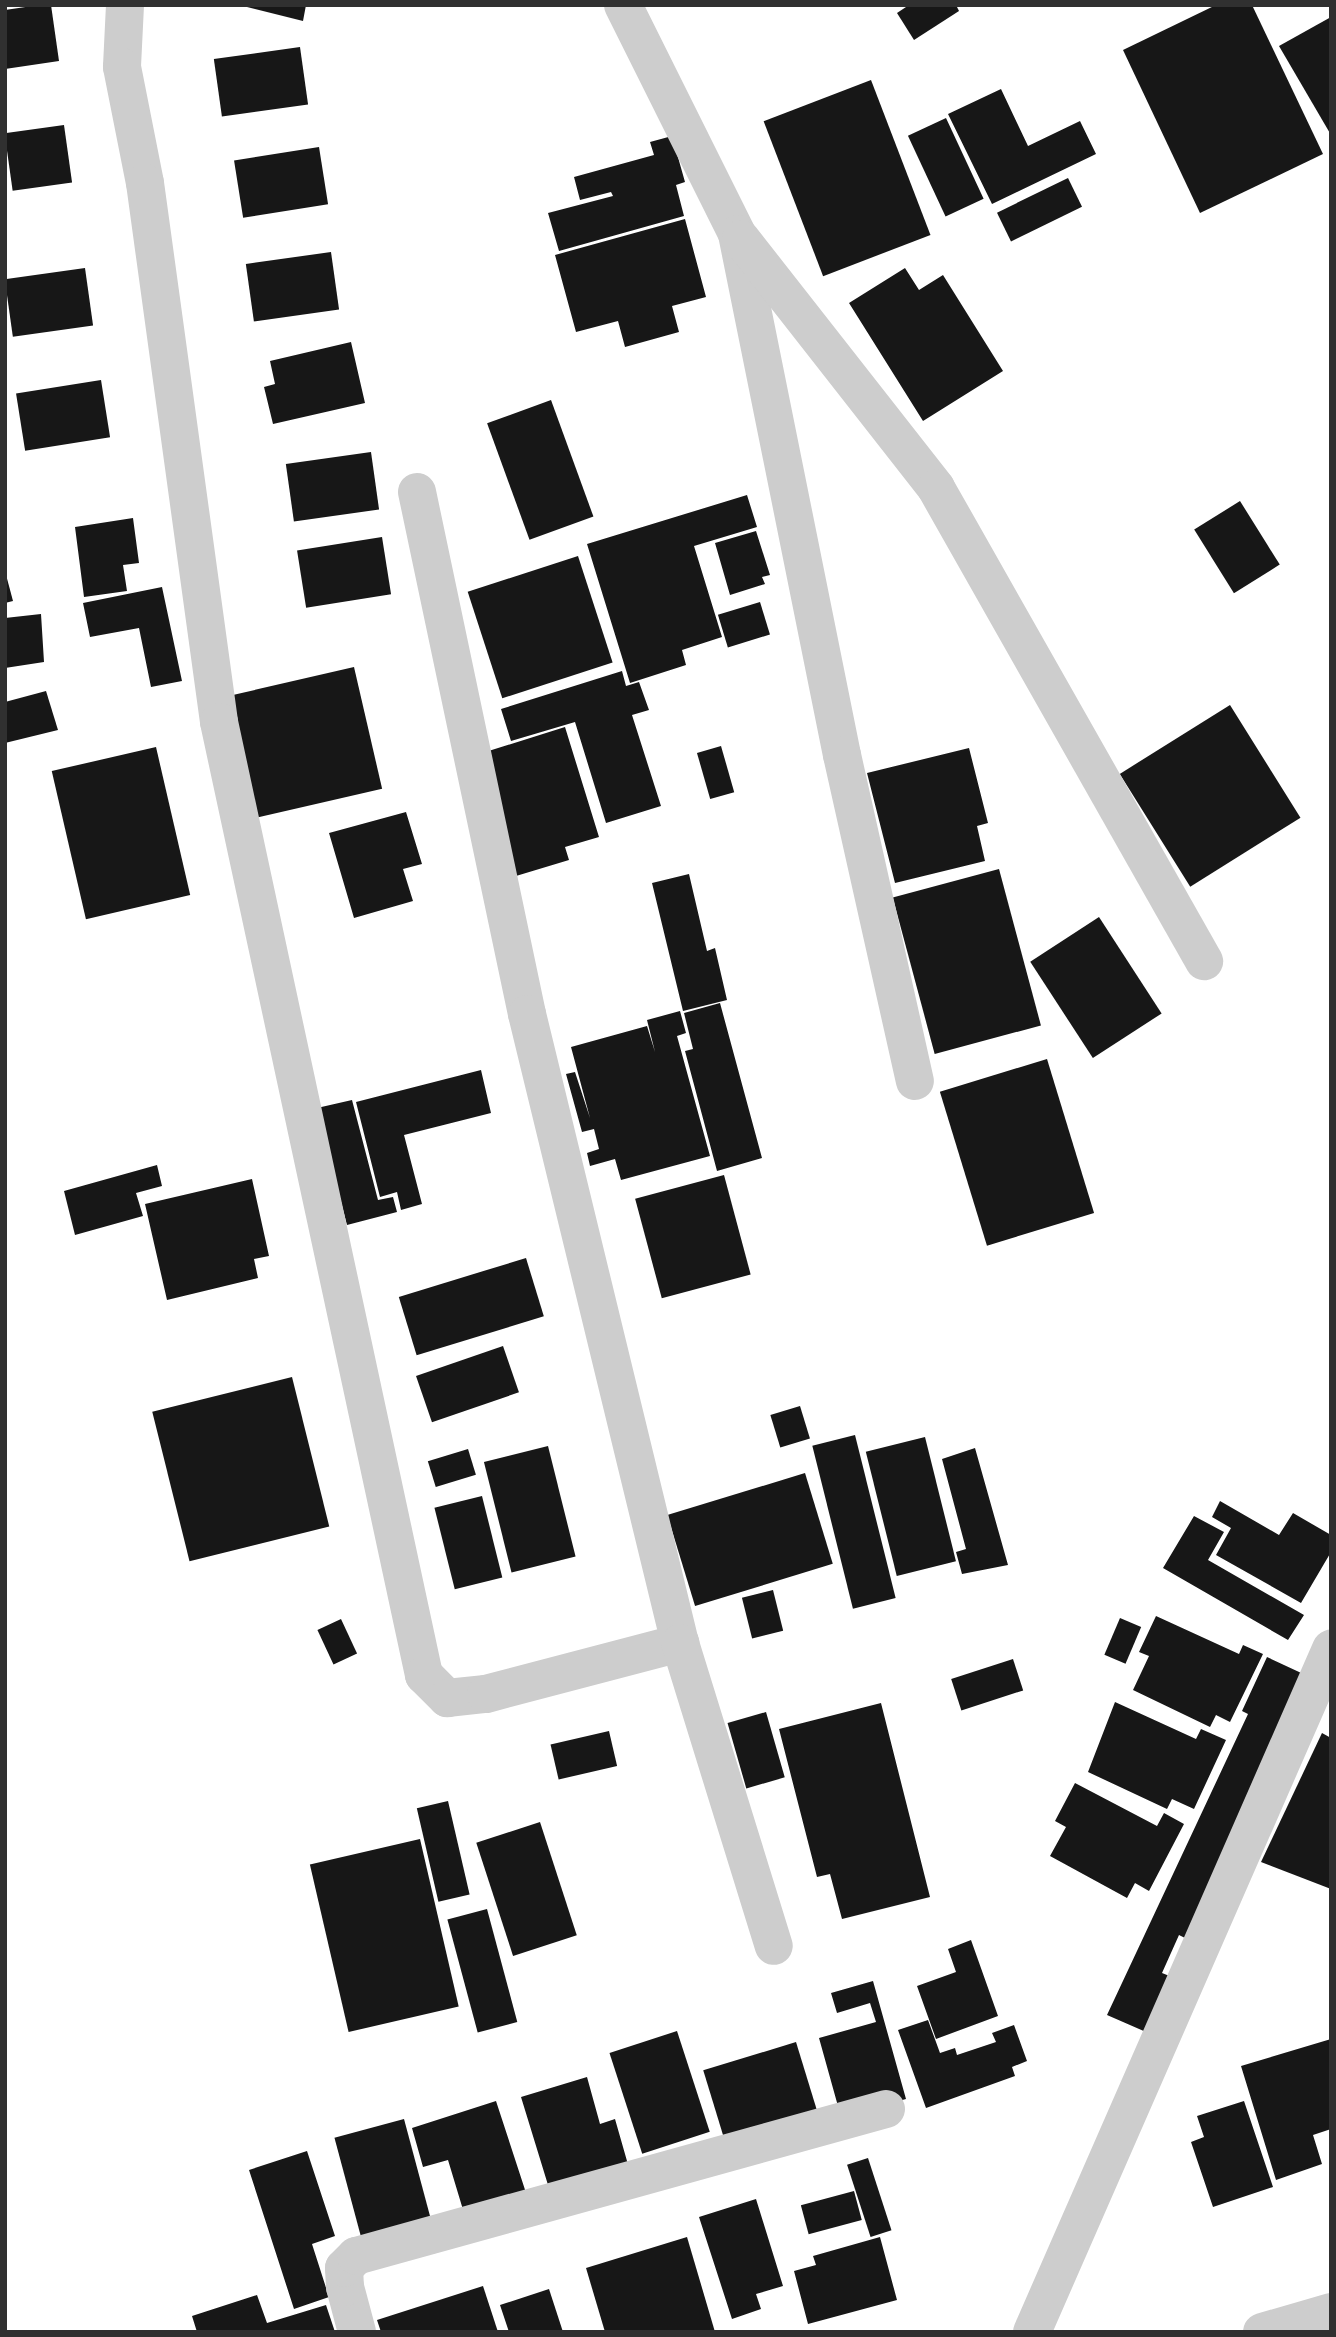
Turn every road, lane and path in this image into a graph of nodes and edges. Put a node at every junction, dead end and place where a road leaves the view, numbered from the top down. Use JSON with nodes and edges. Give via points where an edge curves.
{"nodes":[{"id":1,"x":125,"y":5,"type":"edge"},
{"id":2,"x":623,"y":5,"type":"edge"},
{"id":3,"x":737,"y":234,"type":"junction"},
{"id":4,"x":417,"y":492,"type":"dead end"},
{"id":5,"x":1204,"y":961,"type":"dead end"},
{"id":6,"x":915,"y":1081,"type":"dead end"},
{"id":7,"x":680,"y":1643,"type":"junction"},
{"id":8,"x":1331,"y":1649,"type":"edge"},
{"id":9,"x":774,"y":1946,"type":"dead end"},
{"id":10,"x":886,"y":2109,"type":"dead end"},
{"id":11,"x":1331,"y":2312,"type":"edge"},
{"id":12,"x":357,"y":2332,"type":"edge"},
{"id":13,"x":1032,"y":2332,"type":"edge"},
{"id":14,"x":1262,"y":2332,"type":"edge"}],
"edges":[{"from":1,"to":7,"type":"street","via":[[122,67],[145,183],[219,722],[424,1675],[447,1698],[486,1694]]},
{"from":2,"to":3,"type":"street"},
{"from":3,"to":5,"type":"street","via":[[936,488]]},
{"from":3,"to":6,"type":"street","via":[[842,755]]},
{"from":4,"to":7,"type":"street","via":[[527,1014]]},
{"from":7,"to":9,"type":"street"},
{"from":8,"to":13,"type":"street"},
{"from":10,"to":12,"type":"street","via":[[356,2256],[344,2268]]},
{"from":11,"to":14,"type":"street"}]}
